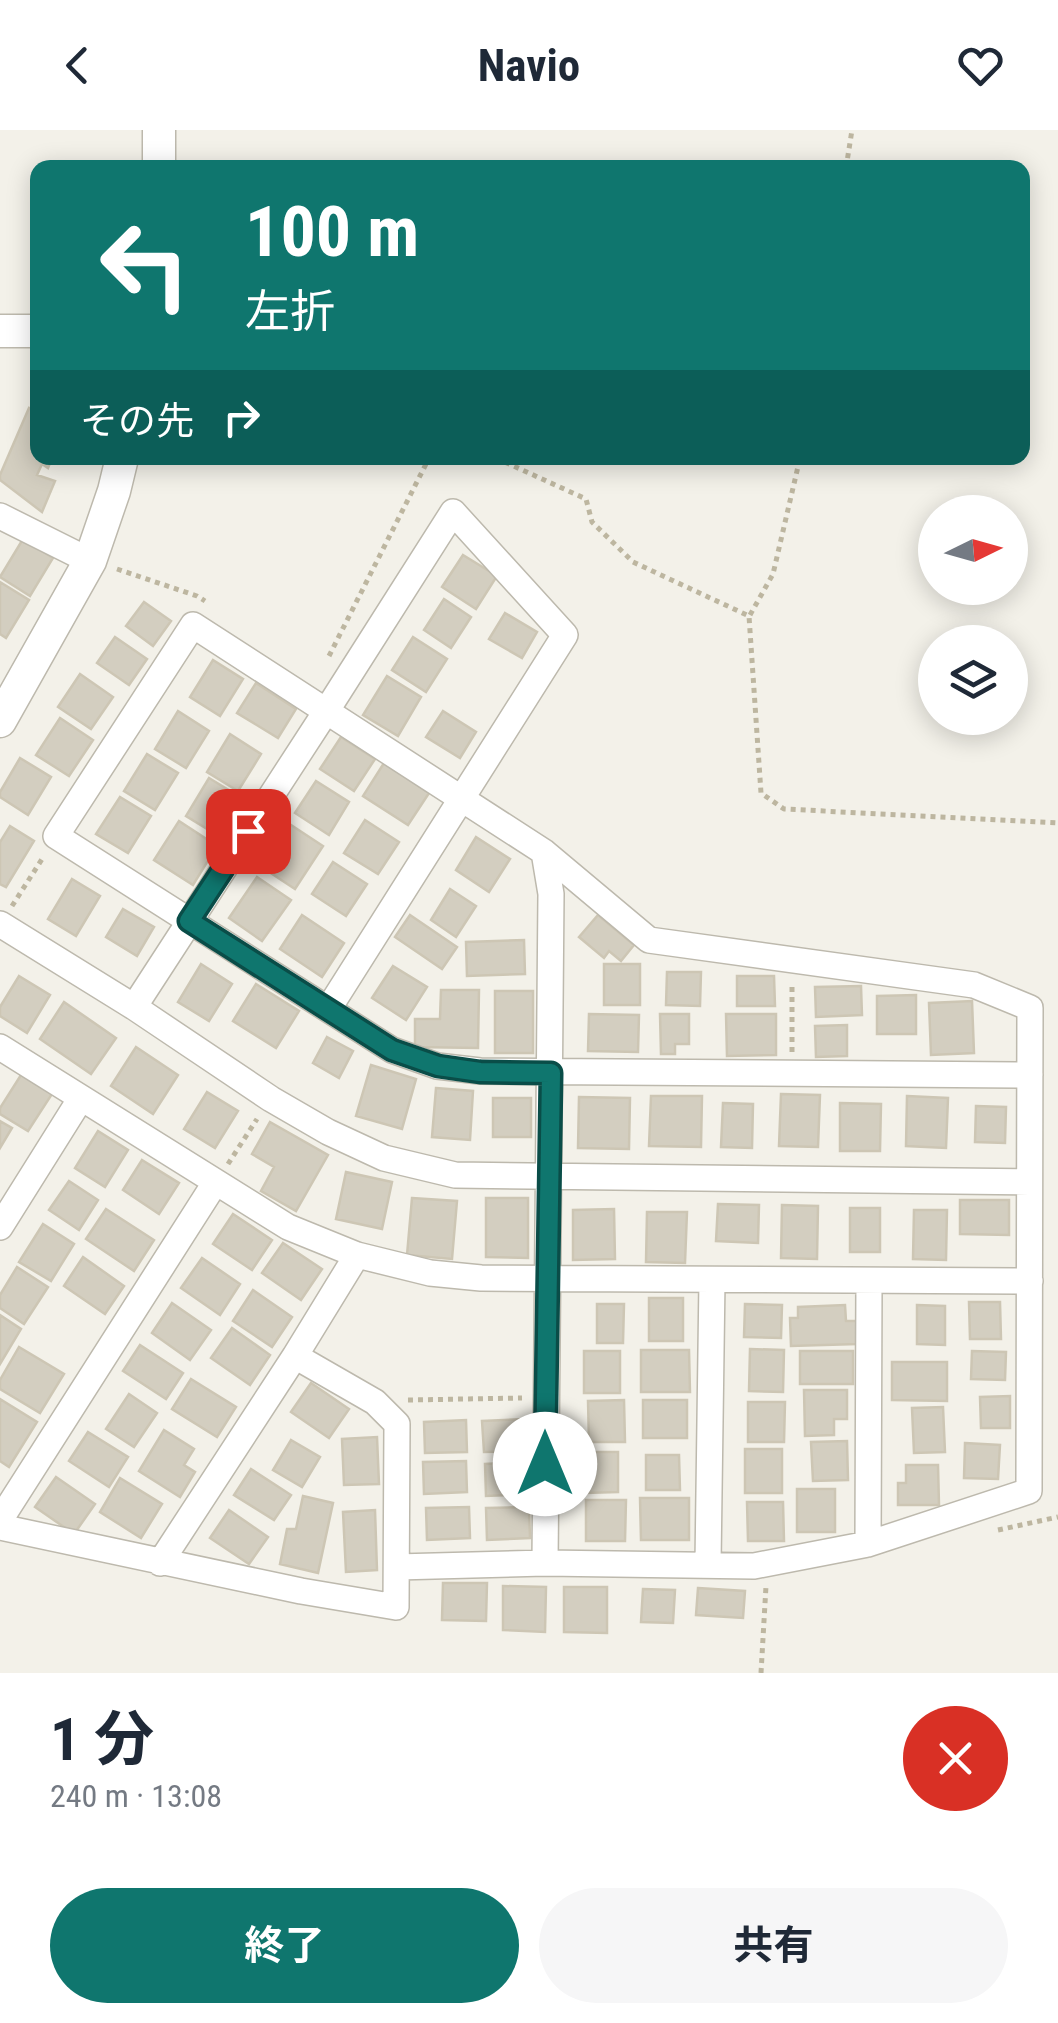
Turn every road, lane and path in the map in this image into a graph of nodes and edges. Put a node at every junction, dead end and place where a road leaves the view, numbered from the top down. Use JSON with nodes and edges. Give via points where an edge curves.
{"nodes":[{"id":1,"x":159,"y":130,"type":"edge"},
{"id":2,"x":852,"y":130,"type":"edge"},
{"id":3,"x":159,"y":160,"type":"edge"},
{"id":4,"x":847,"y":160,"type":"edge"},
{"id":5,"x":0,"y":331,"type":"edge"},
{"id":6,"x":30,"y":332,"type":"edge"},
{"id":7,"x":120,"y":465,"type":"edge"},
{"id":8,"x":425,"y":465,"type":"edge"},
{"id":9,"x":511,"y":465,"type":"edge"},
{"id":10,"x":798,"y":465,"type":"edge"},
{"id":11,"x":0,"y":516,"type":"edge"},
{"id":12,"x":90,"y":561,"type":"junction"},
{"id":13,"x":212,"y":607,"type":"dead end"},
{"id":14,"x":750,"y":616,"type":"junction"},
{"id":15,"x":322,"y":670,"type":"dead end"},
{"id":16,"x":327,"y":710,"type":"junction"},
{"id":17,"x":0,"y":722,"type":"edge"},
{"id":18,"x":461,"y":799,"type":"junction"},
{"id":19,"x":1058,"y":823,"type":"edge"},
{"id":20,"x":56,"y":836,"type":"junction"},
{"id":21,"x":544,"y":852,"type":"junction"},
{"id":22,"x":189,"y":921,"type":"junction"},
{"id":23,"x":0,"y":924,"type":"edge"},
{"id":24,"x":792,"y":960,"type":"junction"},
{"id":25,"x":134,"y":1007,"type":"junction"},
{"id":26,"x":328,"y":1008,"type":"junction"},
{"id":27,"x":0,"y":1047,"type":"edge"},
{"id":28,"x":551,"y":1073,"type":"junction"},
{"id":29,"x":792,"y":1074,"type":"junction"},
{"id":30,"x":1030,"y":1075,"type":"junction"},
{"id":31,"x":81,"y":1098,"type":"junction"},
{"id":32,"x":270,"y":1099,"type":"junction"},
{"id":33,"x":550,"y":1176,"type":"junction"},
{"id":34,"x":1029,"y":1182,"type":"junction"},
{"id":35,"x":215,"y":1183,"type":"junction"},
{"id":36,"x":0,"y":1227,"type":"edge"},
{"id":37,"x":356,"y":1255,"type":"junction"},
{"id":38,"x":548,"y":1278,"type":"junction"},
{"id":39,"x":712,"y":1280,"type":"junction"},
{"id":40,"x":869,"y":1281,"type":"junction"},
{"id":41,"x":1030,"y":1281,"type":"junction"},
{"id":42,"x":295,"y":1356,"type":"junction"},
{"id":43,"x":545,"y":1399,"type":"junction"},
{"id":44,"x":374,"y":1402,"type":"junction"},
{"id":45,"x":0,"y":1524,"type":"edge"},
{"id":46,"x":868,"y":1544,"type":"junction"},
{"id":47,"x":160,"y":1563,"type":"junction"},
{"id":48,"x":545,"y":1563,"type":"junction"},
{"id":49,"x":708,"y":1564,"type":"junction"},
{"id":50,"x":754,"y":1566,"type":"junction"},
{"id":51,"x":397,"y":1567,"type":"junction"},
{"id":52,"x":761,"y":1673,"type":"edge"}],
"edges":[{"from":1,"to":3,"type":"street"},
{"from":2,"to":4,"type":"path"},
{"from":5,"to":6,"type":"street"},
{"from":7,"to":12,"type":"street"},
{"from":8,"to":15,"type":"path"},
{"from":9,"to":14,"type":"path","via":[[586,499],[592,522],[633,562]]},
{"from":10,"to":14,"type":"path","via":[[773,574]]},
{"from":11,"to":12,"type":"street"},
{"from":12,"to":13,"type":"path","via":[[197,596]]},
{"from":12,"to":17,"type":"street"},
{"from":14,"to":19,"type":"path","via":[[760,792],[772,801],[784,809]]},
{"from":16,"to":18,"type":"street"},
{"from":16,"to":18,"type":"street","via":[[453,512],[565,635]]},
{"from":16,"to":20,"type":"street","via":[[193,625]]},
{"from":16,"to":22,"type":"street"},
{"from":18,"to":21,"type":"street"},
{"from":18,"to":26,"type":"street"},
{"from":20,"to":22,"type":"street"},
{"from":20,"to":23,"type":"path"},
{"from":21,"to":24,"type":"street","via":[[649,940]]},
{"from":21,"to":28,"type":"street","via":[[551,894]]},
{"from":22,"to":25,"type":"street"},
{"from":22,"to":26,"type":"street"},
{"from":23,"to":25,"type":"street"},
{"from":24,"to":29,"type":"path"},
{"from":24,"to":30,"type":"street","via":[[974,986],[1030,1008]]},
{"from":25,"to":32,"type":"street"},
{"from":26,"to":28,"type":"street","via":[[392,1050],[438,1066]]},
{"from":27,"to":31,"type":"street"},
{"from":28,"to":29,"type":"street"},
{"from":28,"to":33,"type":"street"},
{"from":29,"to":30,"type":"street"},
{"from":30,"to":34,"type":"street"},
{"from":31,"to":35,"type":"street"},
{"from":31,"to":36,"type":"street"},
{"from":32,"to":33,"type":"street","via":[[384,1158],[455,1175]]},
{"from":32,"to":35,"type":"path"},
{"from":33,"to":34,"type":"street"},
{"from":33,"to":38,"type":"street"},
{"from":34,"to":41,"type":"street"},
{"from":35,"to":37,"type":"street","via":[[288,1227]]},
{"from":35,"to":45,"type":"street"},
{"from":37,"to":38,"type":"street","via":[[430,1273]]},
{"from":37,"to":42,"type":"street"},
{"from":38,"to":39,"type":"street"},
{"from":38,"to":43,"type":"street"},
{"from":39,"to":40,"type":"street"},
{"from":39,"to":49,"type":"street"},
{"from":40,"to":41,"type":"street"},
{"from":40,"to":46,"type":"street"},
{"from":41,"to":46,"type":"street","via":[[1029,1491]]},
{"from":42,"to":44,"type":"street"},
{"from":42,"to":47,"type":"street"},
{"from":43,"to":44,"type":"path"},
{"from":43,"to":48,"type":"street"},
{"from":44,"to":51,"type":"street","via":[[397,1424]]},
{"from":45,"to":47,"type":"street"},
{"from":46,"to":50,"type":"street"},
{"from":47,"to":51,"type":"street","via":[[396,1607]]},
{"from":48,"to":49,"type":"street"},
{"from":48,"to":51,"type":"street"},
{"from":49,"to":50,"type":"street"},
{"from":50,"to":52,"type":"path","via":[[768,1588]]}]}
